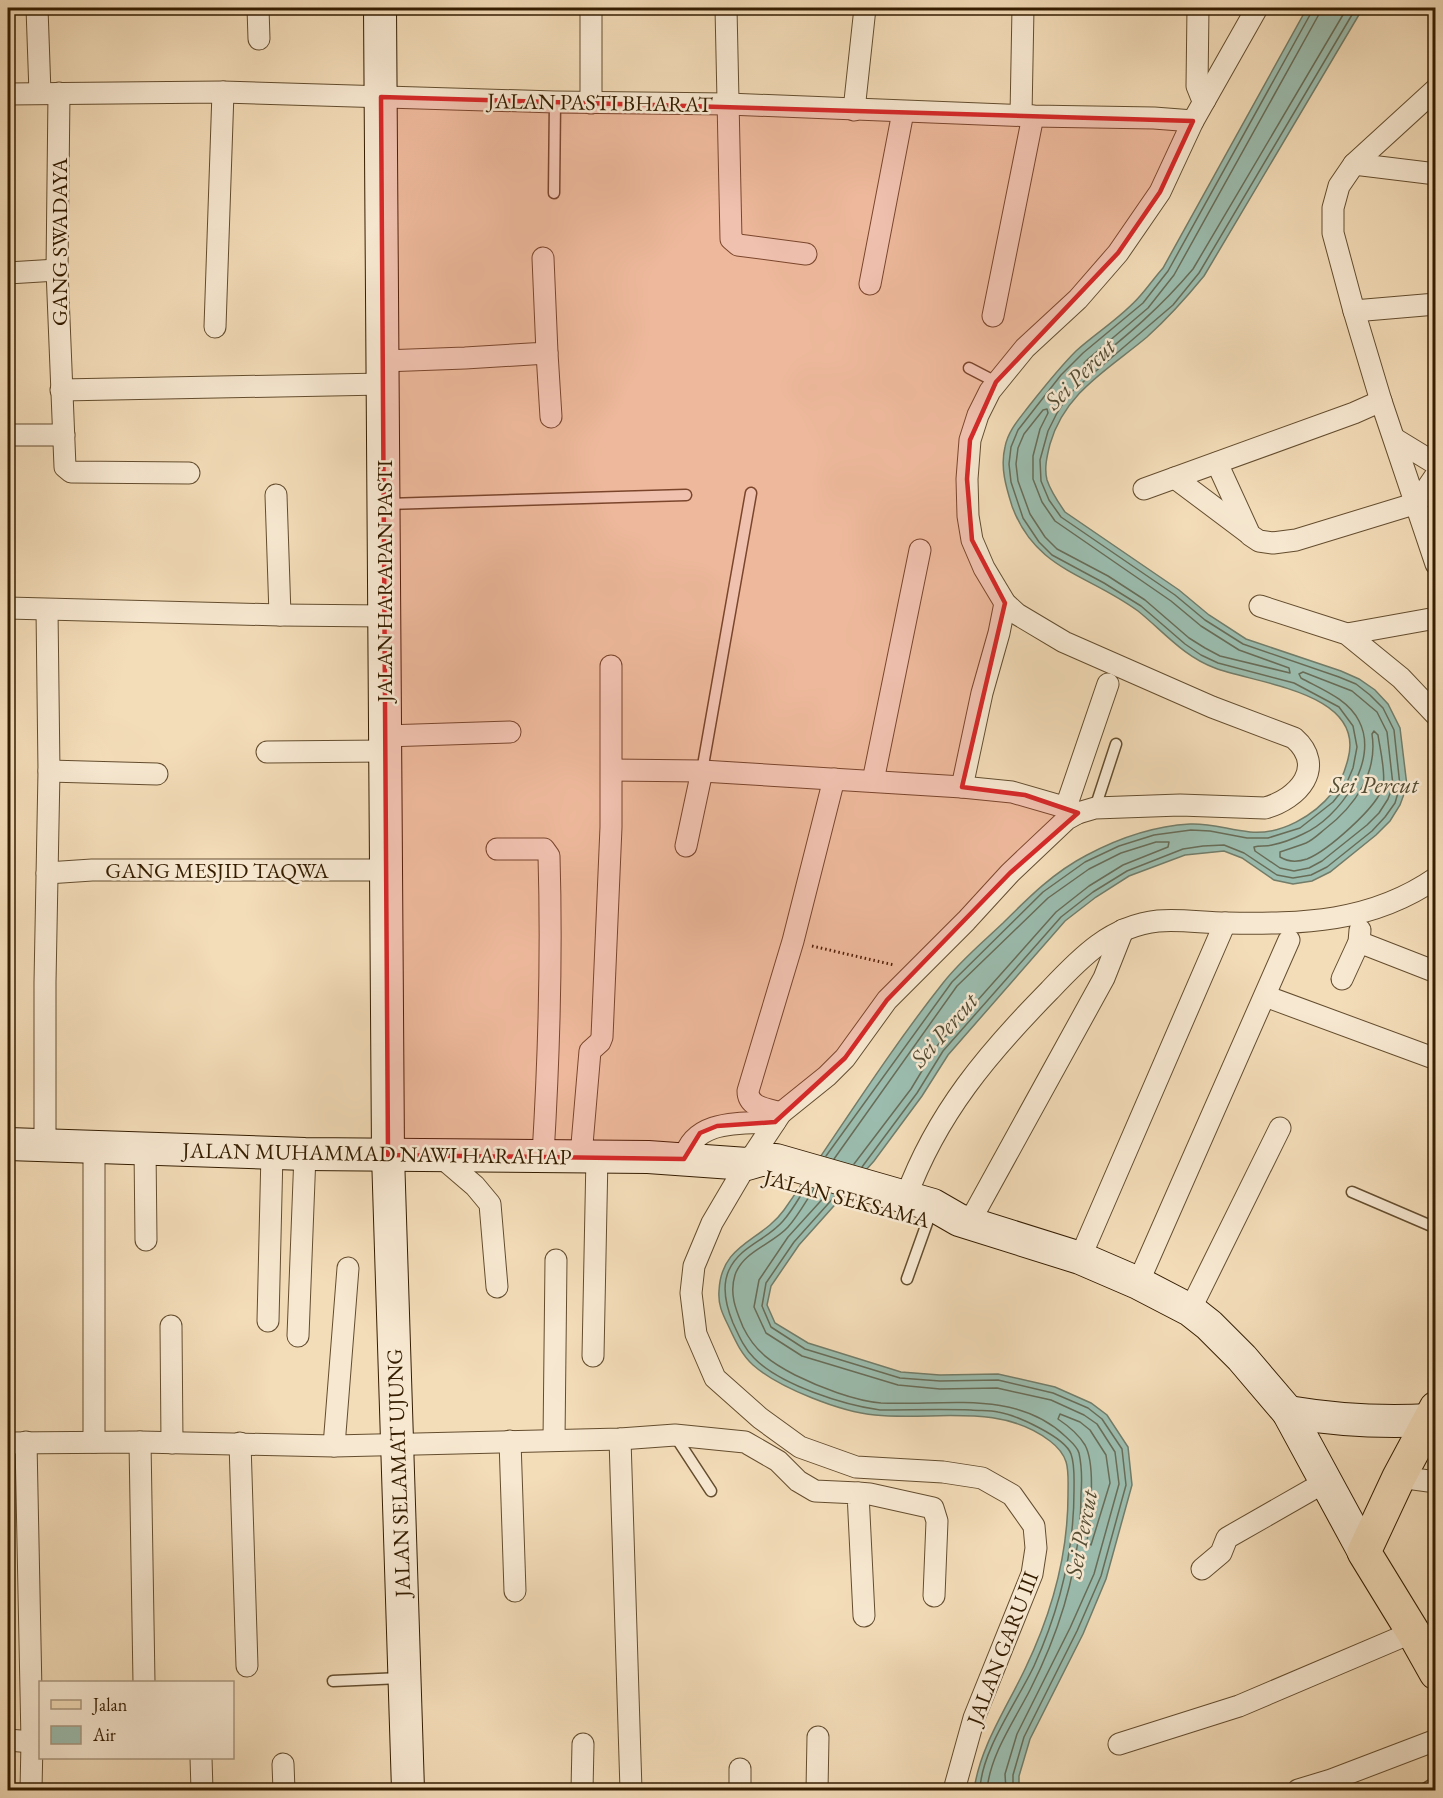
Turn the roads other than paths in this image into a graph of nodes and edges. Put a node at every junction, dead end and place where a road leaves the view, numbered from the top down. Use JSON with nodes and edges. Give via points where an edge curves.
{"nodes":[{"id":1,"x":37,"y":8,"type":"edge"},
{"id":2,"x":258,"y":8,"type":"edge"},
{"id":3,"x":381,"y":8,"type":"edge"},
{"id":4,"x":591,"y":8,"type":"edge"},
{"id":5,"x":726,"y":8,"type":"edge"},
{"id":6,"x":865,"y":8,"type":"edge"},
{"id":7,"x":1023,"y":8,"type":"edge"},
{"id":8,"x":1198,"y":8,"type":"edge"},
{"id":9,"x":1257,"y":8,"type":"edge"},
{"id":10,"x":259,"y":39,"type":"dead end"},
{"id":11,"x":1436,"y":89,"type":"edge"},
{"id":12,"x":223,"y":92,"type":"junction"},
{"id":13,"x":49,"y":93,"type":"junction"},
{"id":14,"x":8,"y":94,"type":"edge"},
{"id":15,"x":381,"y":97,"type":"junction"},
{"id":16,"x":1205,"y":100,"type":"junction"},
{"id":17,"x":555,"y":102,"type":"junction"},
{"id":18,"x":591,"y":103,"type":"junction"},
{"id":19,"x":728,"y":104,"type":"junction"},
{"id":20,"x":854,"y":110,"type":"junction"},
{"id":21,"x":1410,"y":110,"type":"junction"},
{"id":22,"x":903,"y":112,"type":"junction"},
{"id":23,"x":1436,"y":112,"type":"edge"},
{"id":24,"x":1027,"y":116,"type":"junction"},
{"id":25,"x":1193,"y":121,"type":"junction"},
{"id":26,"x":1354,"y":164,"type":"junction"},
{"id":27,"x":1436,"y":174,"type":"edge"},
{"id":28,"x":554,"y":193,"type":"dead end"},
{"id":29,"x":806,"y":254,"type":"dead end"},
{"id":30,"x":543,"y":258,"type":"dead end"},
{"id":31,"x":57,"y":270,"type":"junction"},
{"id":32,"x":8,"y":273,"type":"edge"},
{"id":33,"x":870,"y":284,"type":"dead end"},
{"id":34,"x":1436,"y":304,"type":"edge"},
{"id":35,"x":1354,"y":311,"type":"junction"},
{"id":36,"x":993,"y":316,"type":"dead end"},
{"id":37,"x":215,"y":327,"type":"dead end"},
{"id":38,"x":547,"y":353,"type":"junction"},
{"id":39,"x":969,"y":368,"type":"dead end"},
{"id":40,"x":383,"y":373,"type":"junction"},
{"id":41,"x":996,"y":382,"type":"junction"},
{"id":42,"x":61,"y":390,"type":"junction"},
{"id":43,"x":1381,"y":401,"type":"junction"},
{"id":44,"x":551,"y":417,"type":"dead end"},
{"id":45,"x":8,"y":435,"type":"edge"},
{"id":46,"x":64,"y":435,"type":"junction"},
{"id":47,"x":1395,"y":439,"type":"junction"},
{"id":48,"x":1217,"y":463,"type":"junction"},
{"id":49,"x":1436,"y":464,"type":"edge"},
{"id":50,"x":189,"y":473,"type":"dead end"},
{"id":51,"x":1436,"y":475,"type":"edge"},
{"id":52,"x":1175,"y":478,"type":"junction"},
{"id":53,"x":1144,"y":489,"type":"dead end"},
{"id":54,"x":751,"y":493,"type":"dead end"},
{"id":55,"x":276,"y":495,"type":"dead end"},
{"id":56,"x":686,"y":495,"type":"dead end"},
{"id":57,"x":1417,"y":503,"type":"junction"},
{"id":58,"x":383,"y":504,"type":"junction"},
{"id":59,"x":1250,"y":534,"type":"junction"},
{"id":60,"x":920,"y":550,"type":"dead end"},
{"id":61,"x":1436,"y":564,"type":"edge"},
{"id":62,"x":1005,"y":603,"type":"junction"},
{"id":63,"x":1260,"y":606,"type":"dead end"},
{"id":64,"x":8,"y":608,"type":"edge"},
{"id":65,"x":47,"y":610,"type":"junction"},
{"id":66,"x":280,"y":615,"type":"junction"},
{"id":67,"x":384,"y":616,"type":"junction"},
{"id":68,"x":1436,"y":618,"type":"edge"},
{"id":69,"x":1347,"y":634,"type":"junction"},
{"id":70,"x":611,"y":666,"type":"dead end"},
{"id":71,"x":1108,"y":684,"type":"dead end"},
{"id":72,"x":1436,"y":715,"type":"edge"},
{"id":73,"x":510,"y":732,"type":"dead end"},
{"id":74,"x":385,"y":743,"type":"junction"},
{"id":75,"x":1116,"y":744,"type":"dead end"},
{"id":76,"x":267,"y":752,"type":"dead end"},
{"id":77,"x":612,"y":770,"type":"junction"},
{"id":78,"x":49,"y":771,"type":"junction"},
{"id":79,"x":702,"y":771,"type":"junction"},
{"id":80,"x":157,"y":774,"type":"dead end"},
{"id":81,"x":834,"y":779,"type":"junction"},
{"id":82,"x":873,"y":781,"type":"junction"},
{"id":83,"x":962,"y":787,"type":"junction"},
{"id":84,"x":1079,"y":810,"type":"junction"},
{"id":85,"x":686,"y":846,"type":"dead end"},
{"id":86,"x":498,"y":849,"type":"dead end"},
{"id":87,"x":386,"y":870,"type":"junction"},
{"id":88,"x":47,"y":873,"type":"junction"},
{"id":89,"x":1436,"y":878,"type":"edge"},
{"id":90,"x":1357,"y":914,"type":"junction"},
{"id":91,"x":1225,"y":923,"type":"junction"},
{"id":92,"x":1123,"y":930,"type":"junction"},
{"id":93,"x":1289,"y":940,"type":"dead end"},
{"id":94,"x":1359,"y":942,"type":"junction"},
{"id":95,"x":1436,"y":972,"type":"edge"},
{"id":96,"x":1342,"y":979,"type":"dead end"},
{"id":97,"x":1265,"y":996,"type":"junction"},
{"id":98,"x":1436,"y":1059,"type":"edge"},
{"id":99,"x":778,"y":1118,"type":"junction"},
{"id":100,"x":1280,"y":1128,"type":"dead end"},
{"id":101,"x":8,"y":1144,"type":"edge"},
{"id":102,"x":45,"y":1145,"type":"junction"},
{"id":103,"x":94,"y":1146,"type":"junction"},
{"id":104,"x":145,"y":1148,"type":"junction"},
{"id":105,"x":272,"y":1153,"type":"junction"},
{"id":106,"x":305,"y":1154,"type":"junction"},
{"id":107,"x":388,"y":1155,"type":"junction"},
{"id":108,"x":543,"y":1155,"type":"junction"},
{"id":109,"x":440,"y":1156,"type":"junction"},
{"id":110,"x":589,"y":1156,"type":"junction"},
{"id":111,"x":684,"y":1159,"type":"junction"},
{"id":112,"x":764,"y":1168,"type":"junction"},
{"id":113,"x":1352,"y":1192,"type":"dead end"},
{"id":114,"x":922,"y":1210,"type":"junction"},
{"id":115,"x":1436,"y":1228,"type":"edge"},
{"id":116,"x":146,"y":1240,"type":"dead end"},
{"id":117,"x":1080,"y":1258,"type":"junction"},
{"id":118,"x":556,"y":1260,"type":"dead end"},
{"id":119,"x":348,"y":1268,"type":"dead end"},
{"id":120,"x":907,"y":1279,"type":"dead end"},
{"id":121,"x":1138,"y":1283,"type":"junction"},
{"id":122,"x":497,"y":1287,"type":"dead end"},
{"id":123,"x":1190,"y":1310,"type":"junction"},
{"id":124,"x":268,"y":1321,"type":"dead end"},
{"id":125,"x":171,"y":1326,"type":"dead end"},
{"id":126,"x":298,"y":1336,"type":"dead end"},
{"id":127,"x":593,"y":1356,"type":"dead end"},
{"id":128,"x":1288,"y":1412,"type":"junction"},
{"id":129,"x":1433,"y":1414,"type":"edge"},
{"id":130,"x":675,"y":1436,"type":"junction"},
{"id":131,"x":620,"y":1439,"type":"junction"},
{"id":132,"x":554,"y":1440,"type":"junction"},
{"id":133,"x":510,"y":1441,"type":"junction"},
{"id":134,"x":94,"y":1442,"type":"junction"},
{"id":135,"x":140,"y":1442,"type":"junction"},
{"id":136,"x":17,"y":1443,"type":"edge"},
{"id":137,"x":172,"y":1443,"type":"junction"},
{"id":138,"x":240,"y":1443,"type":"junction"},
{"id":139,"x":398,"y":1443,"type":"junction"},
{"id":140,"x":334,"y":1446,"type":"junction"},
{"id":141,"x":1399,"y":1477,"type":"junction"},
{"id":142,"x":1325,"y":1482,"type":"junction"},
{"id":143,"x":1436,"y":1482,"type":"edge"},
{"id":144,"x":711,"y":1491,"type":"dead end"},
{"id":145,"x":858,"y":1493,"type":"junction"},
{"id":146,"x":1364,"y":1552,"type":"junction"},
{"id":147,"x":1202,"y":1569,"type":"dead end"},
{"id":148,"x":515,"y":1592,"type":"dead end"},
{"id":149,"x":934,"y":1596,"type":"dead end"},
{"id":150,"x":864,"y":1616,"type":"dead end"},
{"id":151,"x":1413,"y":1632,"type":"junction"},
{"id":152,"x":247,"y":1666,"type":"dead end"},
{"id":153,"x":1436,"y":1673,"type":"edge"},
{"id":154,"x":404,"y":1678,"type":"junction"},
{"id":155,"x":144,"y":1681,"type":"edge"},
{"id":156,"x":333,"y":1681,"type":"dead end"},
{"id":157,"x":818,"y":1737,"type":"dead end"},
{"id":158,"x":8,"y":1740,"type":"edge"},
{"id":159,"x":1436,"y":1740,"type":"edge"},
{"id":160,"x":32,"y":1742,"type":"junction"},
{"id":161,"x":583,"y":1744,"type":"dead end"},
{"id":162,"x":1119,"y":1744,"type":"dead end"},
{"id":163,"x":201,"y":1759,"type":"edge"},
{"id":164,"x":283,"y":1764,"type":"dead end"},
{"id":165,"x":740,"y":1769,"type":"dead end"},
{"id":166,"x":1436,"y":1782,"type":"edge"},
{"id":167,"x":31,"y":1791,"type":"edge"},
{"id":168,"x":202,"y":1791,"type":"edge"},
{"id":169,"x":284,"y":1791,"type":"edge"},
{"id":170,"x":408,"y":1791,"type":"edge"},
{"id":171,"x":582,"y":1791,"type":"edge"},
{"id":172,"x":631,"y":1791,"type":"edge"},
{"id":173,"x":740,"y":1791,"type":"edge"},
{"id":174,"x":817,"y":1791,"type":"edge"},
{"id":175,"x":954,"y":1791,"type":"edge"},
{"id":176,"x":1298,"y":1791,"type":"edge"},
{"id":177,"x":1422,"y":1791,"type":"edge"}],
"edges":[{"from":1,"to":13,"type":"street","name":"GANG SWADAYA"},
{"from":2,"to":10,"type":"street"},
{"from":3,"to":15,"type":"street","name":"JALAN HARAPAN PASTI"},
{"from":4,"to":18,"type":"street"},
{"from":5,"to":19,"type":"street"},
{"from":6,"to":20,"type":"street"},
{"from":7,"to":24,"type":"street"},
{"from":8,"to":16,"type":"street","via":[[1197,86]]},
{"from":9,"to":16,"type":"street"},
{"from":11,"to":21,"type":"street"},
{"from":12,"to":13,"type":"street","name":"JALAN PASTI BHARAT"},
{"from":12,"to":15,"type":"street","name":"JALAN PASTI BHARAT"},
{"from":12,"to":37,"type":"street"},
{"from":13,"to":14,"type":"street","name":"JALAN PASTI BHARAT"},
{"from":13,"to":31,"type":"street","name":"GANG SWADAYA"},
{"from":15,"to":17,"type":"street","name":"JALAN PASTI BHARAT"},
{"from":15,"to":40,"type":"street","name":"JALAN HARAPAN PASTI"},
{"from":16,"to":25,"type":"street"},
{"from":17,"to":18,"type":"street","name":"JALAN PASTI BHARAT"},
{"from":17,"to":28,"type":"lane"},
{"from":18,"to":19,"type":"street","name":"JALAN PASTI BHARAT"},
{"from":19,"to":20,"type":"street","name":"JALAN PASTI BHARAT"},
{"from":19,"to":29,"type":"street","via":[[731,239],[738,245]]},
{"from":20,"to":22,"type":"street","name":"JALAN PASTI BHARAT"},
{"from":21,"to":23,"type":"street"},
{"from":21,"to":26,"type":"street"},
{"from":22,"to":24,"type":"street","name":"JALAN PASTI BHARAT"},
{"from":22,"to":33,"type":"street"},
{"from":24,"to":25,"type":"street","name":"JALAN PASTI BHARAT"},
{"from":24,"to":36,"type":"street"},
{"from":25,"to":41,"type":"street","via":[[1161,192],[1118,253]]},
{"from":26,"to":27,"type":"street"},
{"from":26,"to":35,"type":"street","via":[[1339,186],[1334,233]]},
{"from":30,"to":38,"type":"street"},
{"from":31,"to":32,"type":"street"},
{"from":31,"to":42,"type":"street","name":"GANG SWADAYA"},
{"from":34,"to":35,"type":"street"},
{"from":35,"to":43,"type":"street"},
{"from":38,"to":40,"type":"street"},
{"from":38,"to":44,"type":"street"},
{"from":39,"to":41,"type":"lane"},
{"from":40,"to":42,"type":"street"},
{"from":40,"to":58,"type":"street","name":"JALAN HARAPAN PASTI"},
{"from":41,"to":62,"type":"street","via":[[970,440],[968,516],[972,540]]},
{"from":42,"to":46,"type":"street","name":"GANG SWADAYA"},
{"from":43,"to":47,"type":"street"},
{"from":43,"to":48,"type":"street"},
{"from":45,"to":46,"type":"street"},
{"from":46,"to":50,"type":"street","name":"GANG SWADAYA","via":[[63,462],[71,472]]},
{"from":47,"to":49,"type":"street"},
{"from":47,"to":57,"type":"street"},
{"from":48,"to":52,"type":"street"},
{"from":48,"to":59,"type":"street"},
{"from":51,"to":57,"type":"street"},
{"from":52,"to":53,"type":"street"},
{"from":52,"to":59,"type":"street"},
{"from":54,"to":79,"type":"lane"},
{"from":55,"to":66,"type":"street"},
{"from":56,"to":58,"type":"lane"},
{"from":57,"to":59,"type":"street","via":[[1296,540],[1273,543]]},
{"from":57,"to":61,"type":"street"},
{"from":58,"to":67,"type":"street","name":"JALAN HARAPAN PASTI"},
{"from":60,"to":82,"type":"street"},
{"from":62,"to":83,"type":"street"},
{"from":62,"to":84,"type":"street","via":[[1064,642],[1294,738],[1309,764],[1308,776],[1301,786],[1282,802],[1264,808],[1180,805]]},
{"from":63,"to":69,"type":"street"},
{"from":64,"to":65,"type":"street"},
{"from":65,"to":66,"type":"street"},
{"from":65,"to":78,"type":"street"},
{"from":66,"to":67,"type":"street"},
{"from":67,"to":74,"type":"street","name":"JALAN HARAPAN PASTI"},
{"from":68,"to":69,"type":"street"},
{"from":69,"to":72,"type":"street","via":[[1401,678]]},
{"from":70,"to":77,"type":"street"},
{"from":71,"to":84,"type":"street"},
{"from":73,"to":74,"type":"street"},
{"from":74,"to":76,"type":"street"},
{"from":74,"to":87,"type":"street","name":"JALAN HARAPAN PASTI"},
{"from":75,"to":84,"type":"lane"},
{"from":77,"to":79,"type":"street"},
{"from":77,"to":110,"type":"street","via":[[602,1037],[590,1051]]},
{"from":78,"to":80,"type":"street"},
{"from":78,"to":88,"type":"street"},
{"from":79,"to":81,"type":"street"},
{"from":79,"to":85,"type":"street"},
{"from":81,"to":82,"type":"street"},
{"from":81,"to":99,"type":"street","via":[[793,941],[748,1091],[751,1102]]},
{"from":82,"to":83,"type":"street"},
{"from":83,"to":84,"type":"street","via":[[1012,792]]},
{"from":84,"to":99,"type":"street","name":"JALAN GARU III","via":[[1019,865],[887,1000],[839,1064]]},
{"from":86,"to":108,"type":"street","via":[[544,849],[549,856]]},
{"from":87,"to":88,"type":"street","name":"GANG MESJID TAQWA"},
{"from":87,"to":107,"type":"street","name":"JALAN HARAPAN PASTI"},
{"from":88,"to":102,"type":"street"},
{"from":89,"to":90,"type":"street","via":[[1400,900]]},
{"from":90,"to":91,"type":"street","via":[[1306,923]]},
{"from":90,"to":94,"type":"street"},
{"from":91,"to":92,"type":"street","via":[[1157,921]]},
{"from":91,"to":117,"type":"street"},
{"from":92,"to":114,"type":"street","via":[[1104,978]]},
{"from":92,"to":114,"type":"street","via":[[1074,963],[990,1053],[942,1122],[916,1172]]},
{"from":93,"to":97,"type":"street"},
{"from":94,"to":95,"type":"street"},
{"from":94,"to":96,"type":"street"},
{"from":97,"to":98,"type":"street"},
{"from":97,"to":121,"type":"street"},
{"from":99,"to":111,"type":"street","via":[[717,1126],[700,1133],[686,1148]]},
{"from":99,"to":112,"type":"street","name":"JALAN GARU III"},
{"from":100,"to":123,"type":"street"},
{"from":101,"to":102,"type":"street","name":"JALAN MUHAMMAD NAWI HARAHAP"},
{"from":102,"to":103,"type":"street","name":"JALAN MUHAMMAD NAWI HARAHAP"},
{"from":103,"to":104,"type":"street","name":"JALAN MUHAMMAD NAWI HARAHAP"},
{"from":103,"to":134,"type":"street"},
{"from":104,"to":105,"type":"street","name":"JALAN MUHAMMAD NAWI HARAHAP"},
{"from":104,"to":116,"type":"street"},
{"from":105,"to":106,"type":"street","name":"JALAN MUHAMMAD NAWI HARAHAP"},
{"from":105,"to":124,"type":"street"},
{"from":106,"to":107,"type":"street","name":"JALAN MUHAMMAD NAWI HARAHAP"},
{"from":106,"to":126,"type":"street"},
{"from":107,"to":109,"type":"street","name":"JALAN MUHAMMAD NAWI HARAHAP"},
{"from":107,"to":139,"type":"street","name":"JALAN SELAMAT UJUNG"},
{"from":108,"to":109,"type":"street","name":"JALAN MUHAMMAD NAWI HARAHAP"},
{"from":108,"to":110,"type":"street","name":"JALAN MUHAMMAD NAWI HARAHAP"},
{"from":109,"to":122,"type":"street","via":[[490,1204]]},
{"from":110,"to":111,"type":"street","name":"JALAN MUHAMMAD NAWI HARAHAP"},
{"from":110,"to":127,"type":"street"},
{"from":111,"to":112,"type":"street","name":"JALAN MUHAMMAD NAWI HARAHAP"},
{"from":112,"to":114,"type":"street","name":"JALAN SEKSAMA"},
{"from":112,"to":175,"type":"street","name":"JALAN GARU III","via":[[712,1223],[694,1266],[691,1293],[696,1334],[715,1378],[800,1447],[856,1467],[982,1478],[1012,1495],[1034,1526],[1032,1574],[974,1718]]},
{"from":113,"to":115,"type":"lane"},
{"from":114,"to":117,"type":"street","name":"JALAN SEKSAMA"},
{"from":114,"to":120,"type":"lane"},
{"from":117,"to":121,"type":"street","name":"JALAN SEKSAMA"},
{"from":118,"to":132,"type":"street"},
{"from":119,"to":140,"type":"street"},
{"from":121,"to":123,"type":"street","name":"JALAN SEKSAMA"},
{"from":123,"to":128,"type":"street","name":"JALAN SEKSAMA","via":[[1236,1351]]},
{"from":125,"to":137,"type":"street"},
{"from":128,"to":129,"type":"street","via":[[1359,1422],[1394,1422]]},
{"from":128,"to":142,"type":"street","name":"JALAN SEKSAMA"},
{"from":129,"to":141,"type":"main road"},
{"from":130,"to":131,"type":"street"},
{"from":130,"to":144,"type":"lane"},
{"from":130,"to":145,"type":"street","via":[[745,1442],[778,1461],[815,1491]]},
{"from":131,"to":132,"type":"street"},
{"from":131,"to":172,"type":"street"},
{"from":132,"to":133,"type":"street"},
{"from":133,"to":139,"type":"street"},
{"from":133,"to":148,"type":"street"},
{"from":134,"to":135,"type":"street"},
{"from":134,"to":136,"type":"street"},
{"from":135,"to":137,"type":"street"},
{"from":135,"to":155,"type":"street"},
{"from":136,"to":160,"type":"street"},
{"from":137,"to":138,"type":"street"},
{"from":138,"to":140,"type":"street"},
{"from":138,"to":152,"type":"street"},
{"from":139,"to":140,"type":"street"},
{"from":139,"to":154,"type":"street","name":"JALAN SELAMAT UJUNG"},
{"from":141,"to":143,"type":"street"},
{"from":141,"to":146,"type":"main road"},
{"from":142,"to":146,"type":"street","name":"JALAN SEKSAMA"},
{"from":142,"to":147,"type":"street","via":[[1227,1538],[1221,1553]]},
{"from":145,"to":149,"type":"street","via":[[933,1508],[937,1521]]},
{"from":145,"to":150,"type":"street"},
{"from":146,"to":151,"type":"main road"},
{"from":151,"to":153,"type":"main road"},
{"from":151,"to":162,"type":"street","via":[[1239,1706]]},
{"from":154,"to":156,"type":"lane"},
{"from":154,"to":170,"type":"street","name":"JALAN SELAMAT UJUNG"},
{"from":157,"to":174,"type":"street"},
{"from":158,"to":160,"type":"street"},
{"from":159,"to":176,"type":"street"},
{"from":160,"to":167,"type":"street"},
{"from":161,"to":171,"type":"street"},
{"from":163,"to":168,"type":"street"},
{"from":164,"to":169,"type":"street"},
{"from":165,"to":173,"type":"street"},
{"from":166,"to":177,"type":"lane"}]}
